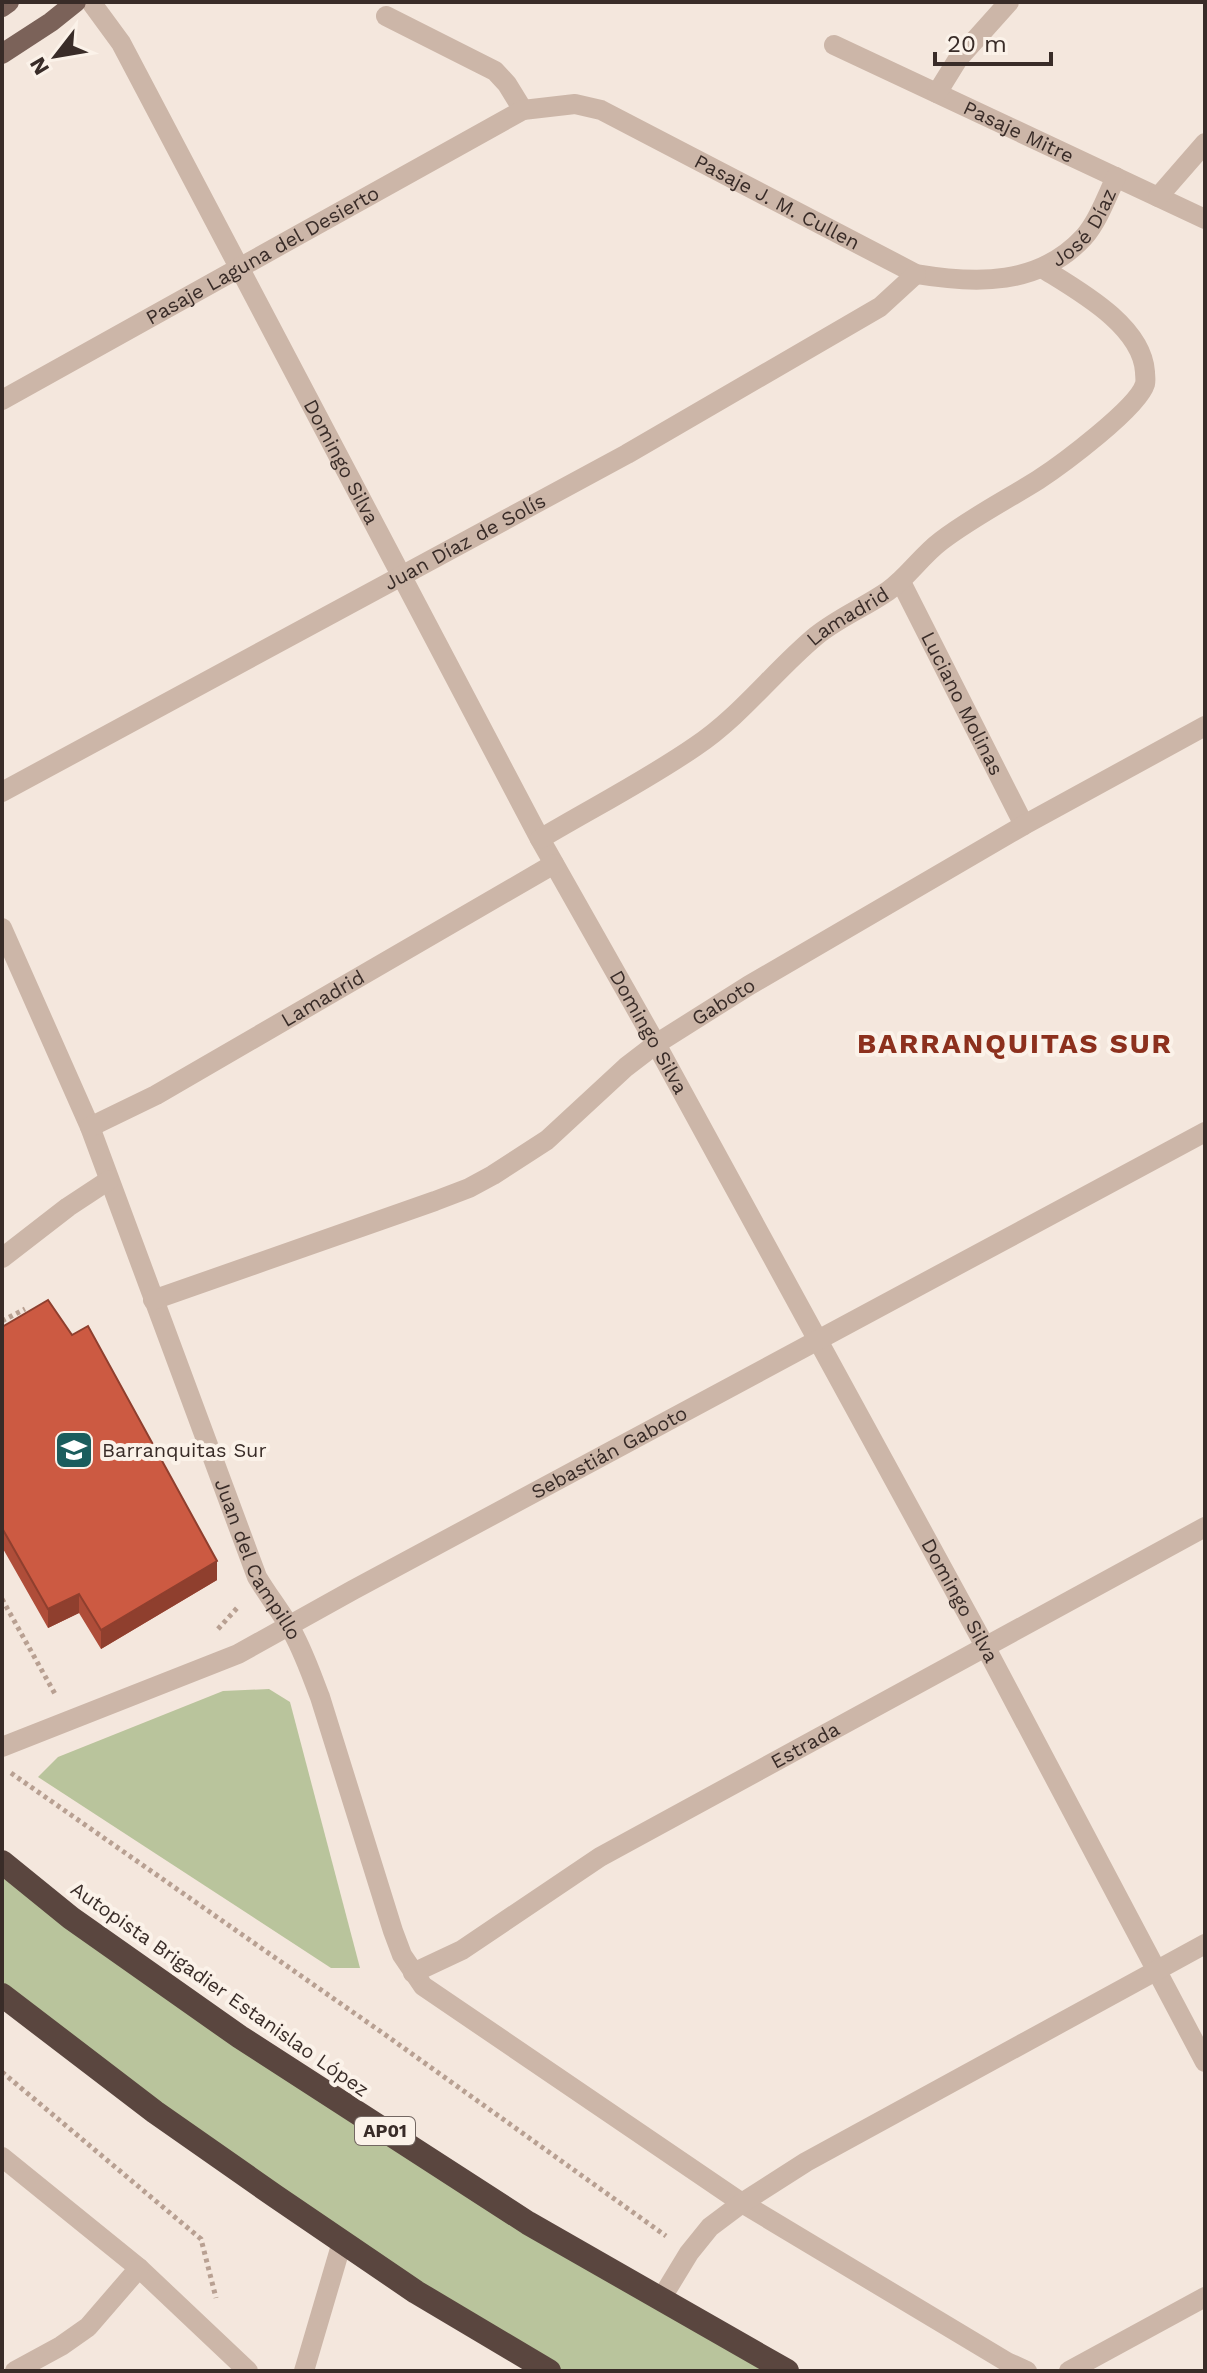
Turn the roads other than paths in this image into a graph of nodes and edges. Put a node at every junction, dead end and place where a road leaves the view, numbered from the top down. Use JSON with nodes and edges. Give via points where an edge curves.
{"nodes":[{"id":1,"x":9,"y":2,"type":"edge"},
{"id":2,"x":76,"y":2,"type":"edge"},
{"id":3,"x":91,"y":2,"type":"edge"},
{"id":4,"x":1009,"y":2,"type":"edge"},
{"id":5,"x":2,"y":7,"type":"edge"},
{"id":6,"x":386,"y":16,"type":"dead end"},
{"id":7,"x":834,"y":45,"type":"dead end"},
{"id":8,"x":2,"y":54,"type":"edge"},
{"id":9,"x":937,"y":93,"type":"junction"},
{"id":10,"x":523,"y":110,"type":"junction"},
{"id":11,"x":1205,"y":143,"type":"edge"},
{"id":12,"x":1116,"y":177,"type":"junction"},
{"id":13,"x":1158,"y":197,"type":"junction"},
{"id":14,"x":1205,"y":219,"type":"edge"},
{"id":15,"x":240,"y":265,"type":"junction"},
{"id":16,"x":1042,"y":268,"type":"junction"},
{"id":17,"x":916,"y":274,"type":"junction"},
{"id":18,"x":2,"y":400,"type":"edge"},
{"id":19,"x":401,"y":576,"type":"junction"},
{"id":20,"x":901,"y":582,"type":"junction"},
{"id":21,"x":1203,"y":732,"type":"edge"},
{"id":22,"x":2,"y":792,"type":"edge"},
{"id":23,"x":1024,"y":825,"type":"junction"},
{"id":24,"x":540,"y":839,"type":"junction"},
{"id":25,"x":554,"y":864,"type":"junction"},
{"id":26,"x":2,"y":928,"type":"edge"},
{"id":27,"x":656,"y":1044,"type":"junction"},
{"id":28,"x":90,"y":1127,"type":"junction"},
{"id":29,"x":1205,"y":1132,"type":"edge"},
{"id":30,"x":109,"y":1180,"type":"junction"},
{"id":31,"x":2,"y":1258,"type":"edge"},
{"id":32,"x":153,"y":1300,"type":"junction"},
{"id":33,"x":818,"y":1341,"type":"junction"},
{"id":34,"x":1205,"y":1527,"type":"edge"},
{"id":35,"x":290,"y":1627,"type":"junction"},
{"id":36,"x":986,"y":1648,"type":"junction"},
{"id":37,"x":2,"y":1747,"type":"edge"},
{"id":38,"x":2,"y":1862,"type":"edge"},
{"id":39,"x":1205,"y":1944,"type":"edge"},
{"id":40,"x":1157,"y":1970,"type":"junction"},
{"id":41,"x":413,"y":1973,"type":"junction"},
{"id":42,"x":2,"y":1995,"type":"edge"},
{"id":43,"x":1205,"y":2062,"type":"edge"},
{"id":44,"x":2,"y":2157,"type":"edge"},
{"id":45,"x":742,"y":2203,"type":"junction"},
{"id":46,"x":342,"y":2242,"type":"junction"},
{"id":47,"x":139,"y":2268,"type":"junction"},
{"id":48,"x":1205,"y":2297,"type":"edge"},
{"id":49,"x":661,"y":2299,"type":"junction"},
{"id":50,"x":15,"y":2371,"type":"edge"},
{"id":51,"x":248,"y":2371,"type":"edge"},
{"id":52,"x":304,"y":2371,"type":"edge"},
{"id":53,"x":549,"y":2371,"type":"edge"},
{"id":54,"x":787,"y":2371,"type":"edge"},
{"id":55,"x":1027,"y":2371,"type":"edge"},
{"id":56,"x":1069,"y":2371,"type":"edge"}],
"edges":[{"from":1,"to":5,"type":"main road"},
{"from":2,"to":8,"type":"main road"},
{"from":3,"to":15,"type":"street","name":"Domingo Silva","via":[[121,43]]},
{"from":4,"to":9,"type":"street","via":[[958,59]]},
{"from":6,"to":10,"type":"street","via":[[495,71]]},
{"from":7,"to":9,"type":"street","name":"Pasaje Mitre"},
{"from":9,"to":12,"type":"street","name":"Pasaje Mitre"},
{"from":10,"to":15,"type":"street","name":"Pasaje Laguna del Desierto"},
{"from":10,"to":17,"type":"street","name":"Pasaje J. M. Cullen","via":[[575,104],[601,110]]},
{"from":11,"to":13,"type":"street"},
{"from":12,"to":13,"type":"street","name":"Pasaje Mitre"},
{"from":12,"to":16,"type":"street","name":"José Díaz","via":[[1085,236]]},
{"from":13,"to":14,"type":"street","name":"Pasaje Mitre"},
{"from":15,"to":18,"type":"street","name":"Pasaje Laguna del Desierto"},
{"from":15,"to":19,"type":"street","name":"Domingo Silva"},
{"from":16,"to":17,"type":"street","name":"Pasaje J. M. Cullen","via":[[1002,280]]},
{"from":16,"to":20,"type":"street","name":"Lamadrid","via":[[1085,295],[1130,335],[1144,362],[1145,384],[1089,444],[942,540]]},
{"from":17,"to":19,"type":"street","name":"Juan Díaz de Solís","via":[[880,307],[627,454]]},
{"from":19,"to":22,"type":"street","name":"Juan Díaz de Solís"},
{"from":19,"to":24,"type":"street","name":"Domingo Silva"},
{"from":20,"to":23,"type":"street","name":"Luciano Molinas"},
{"from":20,"to":24,"type":"street","name":"Lamadrid","via":[[820,633],[698,745]]},
{"from":21,"to":23,"type":"street","name":"Gaboto"},
{"from":23,"to":27,"type":"street","name":"Gaboto"},
{"from":24,"to":25,"type":"street","name":"Domingo Silva"},
{"from":25,"to":27,"type":"street","name":"Domingo Silva"},
{"from":25,"to":28,"type":"street","name":"Lamadrid","via":[[156,1095]]},
{"from":26,"to":28,"type":"street","name":"Juan del Campillo"},
{"from":27,"to":32,"type":"street","name":"Gaboto","via":[[547,1140],[469,1188]]},
{"from":27,"to":33,"type":"street","name":"Domingo Silva"},
{"from":28,"to":30,"type":"street","name":"Juan del Campillo"},
{"from":29,"to":33,"type":"street","name":"Sebastián Gaboto"},
{"from":30,"to":31,"type":"street"},
{"from":30,"to":32,"type":"street","name":"Juan del Campillo"},
{"from":32,"to":35,"type":"street","name":"Juan del Campillo","via":[[257,1577]]},
{"from":33,"to":35,"type":"street","name":"Sebastián Gaboto"},
{"from":33,"to":36,"type":"street","name":"Domingo Silva"},
{"from":34,"to":36,"type":"street","name":"Estrada"},
{"from":35,"to":37,"type":"street","name":"Sebastián Gaboto","via":[[238,1654]]},
{"from":35,"to":41,"type":"street","name":"Juan del Campillo","via":[[320,1697],[393,1931]]},
{"from":36,"to":40,"type":"street","name":"Domingo Silva"},
{"from":36,"to":41,"type":"street","name":"Estrada","via":[[600,1857],[462,1950]]},
{"from":38,"to":49,"type":"highway","name":"Autopista Brigadier Estanislao López","number":"AP01","via":[[71,1918],[240,2037],[528,2223]]},
{"from":39,"to":40,"type":"street"},
{"from":40,"to":43,"type":"street","name":"Domingo Silva"},
{"from":40,"to":45,"type":"street","via":[[806,2162]]},
{"from":41,"to":45,"type":"street","name":"Juan del Campillo","via":[[435,1996]]},
{"from":42,"to":46,"type":"highway","via":[[155,2112]]},
{"from":44,"to":47,"type":"street"},
{"from":45,"to":49,"type":"street","via":[[710,2227]]},
{"from":45,"to":55,"type":"street","name":"Juan del Campillo"},
{"from":46,"to":52,"type":"street"},
{"from":46,"to":53,"type":"highway"},
{"from":47,"to":50,"type":"street","via":[[88,2327]]},
{"from":47,"to":51,"type":"street"},
{"from":48,"to":56,"type":"street"},
{"from":49,"to":54,"type":"highway","name":"Autopista Brigadier Estanislao López","number":"AP01"}]}
